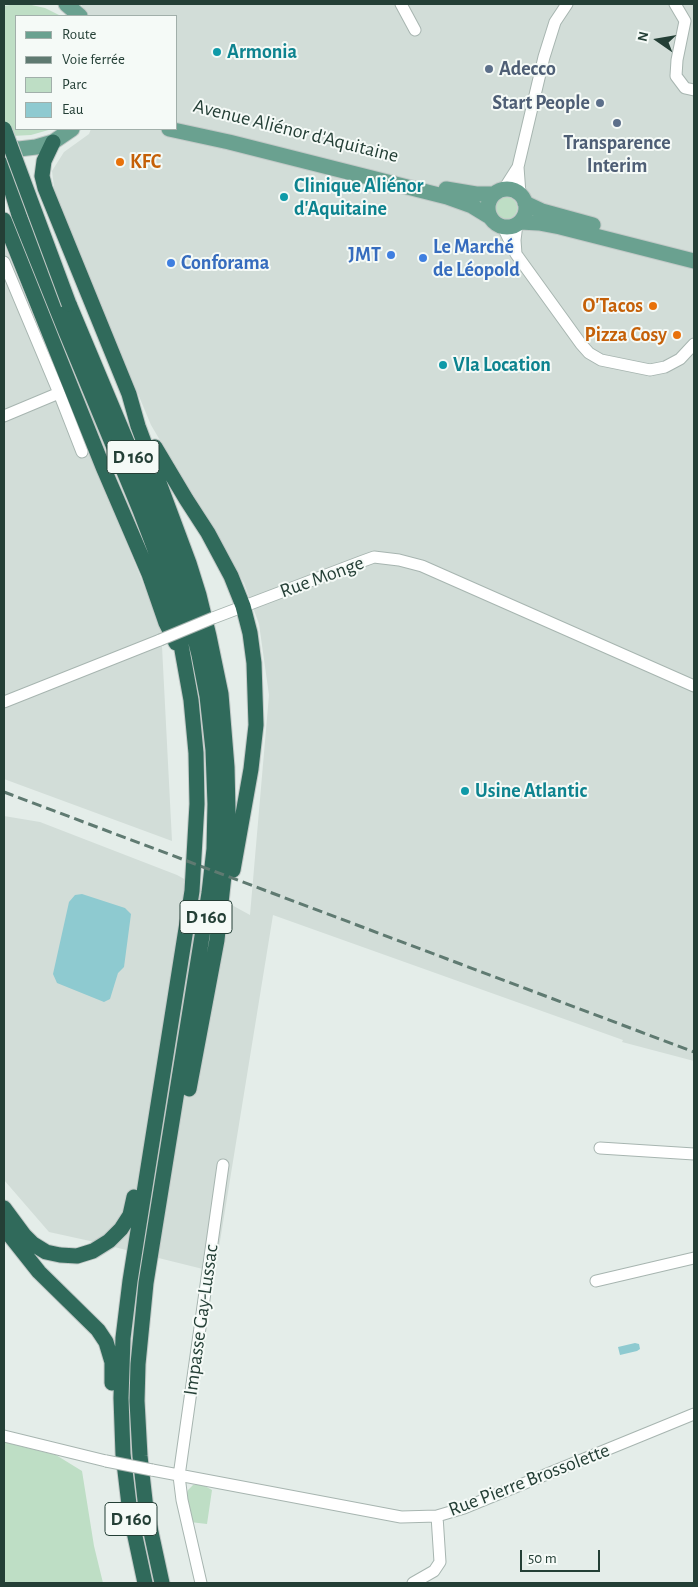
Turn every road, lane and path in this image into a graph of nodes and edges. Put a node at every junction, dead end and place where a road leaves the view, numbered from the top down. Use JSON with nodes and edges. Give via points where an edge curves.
{"nodes":[{"id":1,"x":66,"y":4,"type":"edge"},
{"id":2,"x":401,"y":4,"type":"edge"},
{"id":3,"x":567,"y":4,"type":"edge"},
{"id":4,"x":675,"y":4,"type":"edge"},
{"id":5,"x":79,"y":15,"type":"edge"},
{"id":6,"x":415,"y":30,"type":"dead end"},
{"id":7,"x":694,"y":90,"type":"edge"},
{"id":8,"x":178,"y":122,"type":"edge"},
{"id":9,"x":4,"y":129,"type":"edge"},
{"id":10,"x":71,"y":130,"type":"edge"},
{"id":11,"x":174,"y":130,"type":"edge"},
{"id":12,"x":53,"y":142,"type":"junction"},
{"id":13,"x":4,"y":146,"type":"edge"},
{"id":14,"x":4,"y":165,"type":"edge"},
{"id":15,"x":518,"y":167,"type":"junction"},
{"id":16,"x":499,"y":192,"type":"junction"},
{"id":17,"x":523,"y":198,"type":"junction"},
{"id":18,"x":490,"y":217,"type":"junction"},
{"id":19,"x":4,"y":220,"type":"edge"},
{"id":20,"x":513,"y":225,"type":"junction"},
{"id":21,"x":694,"y":251,"type":"edge"},
{"id":22,"x":694,"y":261,"type":"edge"},
{"id":23,"x":4,"y":262,"type":"edge"},
{"id":24,"x":63,"y":306,"type":"junction"},
{"id":25,"x":694,"y":344,"type":"edge"},
{"id":26,"x":58,"y":393,"type":"junction"},
{"id":27,"x":128,"y":394,"type":"junction"},
{"id":28,"x":4,"y":416,"type":"edge"},
{"id":29,"x":82,"y":452,"type":"dead end"},
{"id":30,"x":243,"y":606,"type":"junction"},
{"id":31,"x":184,"y":658,"type":"junction"},
{"id":32,"x":694,"y":686,"type":"edge"},
{"id":33,"x":4,"y":702,"type":"edge"},
{"id":34,"x":217,"y":940,"type":"junction"},
{"id":35,"x":600,"y":1148,"type":"dead end"},
{"id":36,"x":694,"y":1154,"type":"edge"},
{"id":37,"x":223,"y":1165,"type":"dead end"},
{"id":38,"x":148,"y":1166,"type":"junction"},
{"id":39,"x":163,"y":1178,"type":"junction"},
{"id":40,"x":4,"y":1208,"type":"edge"},
{"id":41,"x":4,"y":1228,"type":"edge"},
{"id":42,"x":694,"y":1258,"type":"edge"},
{"id":43,"x":596,"y":1281,"type":"dead end"},
{"id":44,"x":121,"y":1412,"type":"junction"},
{"id":45,"x":694,"y":1414,"type":"edge"},
{"id":46,"x":4,"y":1436,"type":"edge"},
{"id":47,"x":179,"y":1476,"type":"junction"},
{"id":48,"x":437,"y":1516,"type":"junction"},
{"id":49,"x":145,"y":1583,"type":"edge"},
{"id":50,"x":162,"y":1583,"type":"edge"},
{"id":51,"x":201,"y":1583,"type":"edge"},
{"id":52,"x":413,"y":1583,"type":"edge"}],
"edges":[{"from":1,"to":5,"type":"main road"},
{"from":2,"to":6,"type":"street"},
{"from":3,"to":15,"type":"street","via":[[555,22],[544,57]]},
{"from":4,"to":7,"type":"street","via":[[685,22],[676,76],[685,88]]},
{"from":8,"to":16,"type":"main road","name":"Avenue Aliénor d'Aquitaine","via":[[448,190]]},
{"from":9,"to":24,"type":"highway","number":"D 160","bridge":true},
{"from":10,"to":12,"type":"main road"},
{"from":11,"to":18,"type":"main road","name":"Avenue Aliénor d'Aquitaine","via":[[447,197]]},
{"from":12,"to":13,"type":"main road","via":[[36,147]]},
{"from":12,"to":27,"type":"highway","via":[[44,161],[42,176],[45,188]]},
{"from":14,"to":24,"type":"highway","number":"D 160","via":[[19,214]]},
{"from":15,"to":16,"type":"street"},
{"from":15,"to":17,"type":"street"},
{"from":16,"to":17,"type":"main road","via":[[515,191]]},
{"from":16,"to":18,"type":"main road","via":[[488,205]]},
{"from":17,"to":20,"type":"main road","via":[[525,213]]},
{"from":17,"to":21,"type":"main road","via":[[542,211]]},
{"from":18,"to":20,"type":"main road","via":[[498,225]]},
{"from":19,"to":31,"type":"highway","via":[[166,622]]},
{"from":20,"to":22,"type":"main road","via":[[539,223]]},
{"from":20,"to":25,"type":"street","via":[[516,254],[589,354],[601,360],[650,370],[680,359]]},
{"from":23,"to":26,"type":"street"},
{"from":24,"to":31,"type":"highway","number":"D 160","via":[[168,584]]},
{"from":24,"to":39,"type":"highway","number":"D 160","via":[[129,447],[169,547],[180,580],[207,696],[215,804],[210,893]]},
{"from":26,"to":28,"type":"street"},
{"from":26,"to":29,"type":"street"},
{"from":27,"to":30,"type":"highway","via":[[164,465],[208,533]]},
{"from":27,"to":34,"type":"highway","via":[[189,563],[216,668],[228,811]]},
{"from":30,"to":32,"type":"street","name":"Rue Monge","via":[[374,557],[399,560],[422,566]]},
{"from":30,"to":33,"type":"street","name":"Rue Monge","bridge":true},
{"from":30,"to":34,"type":"highway","via":[[254,664],[256,725],[224,922]]},
{"from":31,"to":38,"type":"highway","number":"D 160","via":[[196,753],[192,891]]},
{"from":34,"to":39,"type":"highway","via":[[177,1155]]},
{"from":35,"to":36,"type":"street"},
{"from":37,"to":47,"type":"street","name":"Impasse Gay-Lussac"},
{"from":38,"to":40,"type":"highway","via":[[137,1184],[130,1215],[122,1229],[93,1251],[77,1256],[46,1252],[33,1244]]},
{"from":38,"to":44,"type":"highway","number":"D 160","via":[[123,1338]]},
{"from":39,"to":50,"type":"highway","number":"D 160","via":[[146,1283],[137,1401],[146,1509]]},
{"from":41,"to":44,"type":"highway","via":[[39,1272],[98,1330],[106,1342],[112,1362],[112,1393]]},
{"from":42,"to":43,"type":"street"},
{"from":44,"to":49,"type":"highway","number":"D 160","via":[[130,1513]]},
{"from":45,"to":48,"type":"street","name":"Rue Pierre Brossolette","via":[[464,1508]]},
{"from":46,"to":47,"type":"street","name":"Rue Pierre Brossolette","bridge":true},
{"from":47,"to":48,"type":"street","name":"Rue Pierre Brossolette","via":[[401,1518]]},
{"from":47,"to":51,"type":"street","name":"Impasse Gay-Lussac"},
{"from":48,"to":52,"type":"street","via":[[440,1562],[434,1571]]}]}
